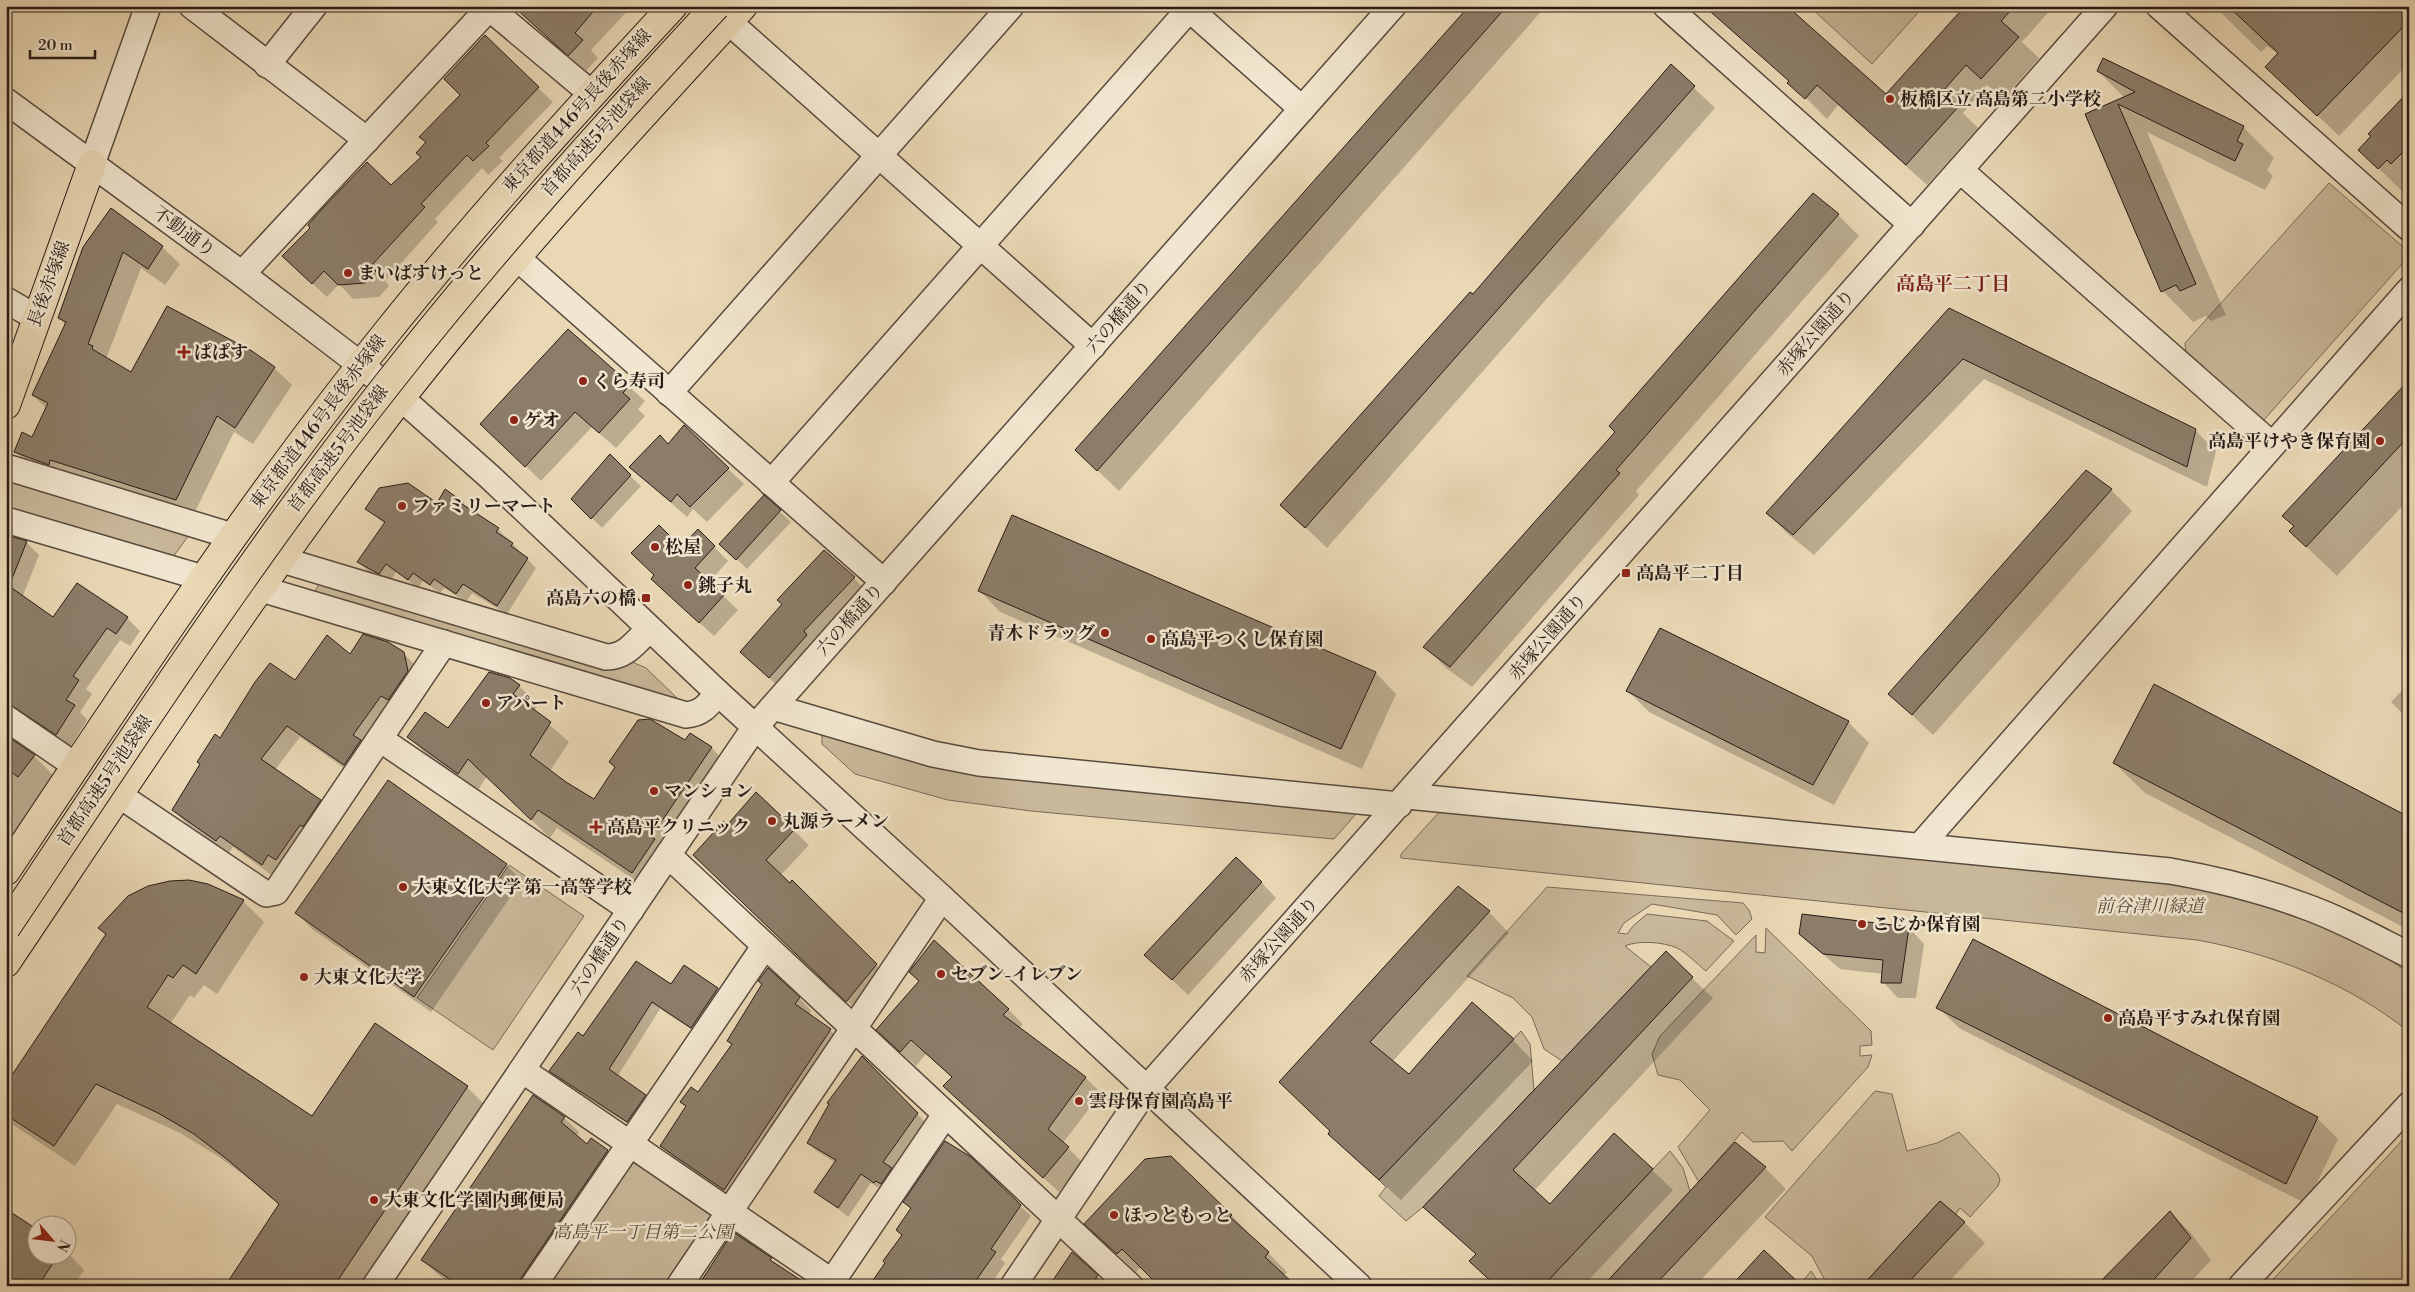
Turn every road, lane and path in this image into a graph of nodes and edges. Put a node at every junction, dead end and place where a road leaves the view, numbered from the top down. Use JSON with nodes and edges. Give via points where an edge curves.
{"nodes":[{"id":1,"x":148,"y":6,"type":"edge"},
{"id":2,"x":192,"y":6,"type":"edge"},
{"id":3,"x":314,"y":6,"type":"edge"},
{"id":4,"x":673,"y":6,"type":"edge"},
{"id":5,"x":694,"y":6,"type":"edge"},
{"id":6,"x":1011,"y":6,"type":"edge"},
{"id":7,"x":1393,"y":6,"type":"edge"},
{"id":8,"x":1666,"y":6,"type":"edge"},
{"id":9,"x":2105,"y":6,"type":"edge"},
{"id":10,"x":2159,"y":6,"type":"edge"},
{"id":11,"x":489,"y":7,"type":"edge"},
{"id":12,"x":1190,"y":7,"type":"edge"},
{"id":13,"x":729,"y":11,"type":"edge"},
{"id":14,"x":267,"y":65,"type":"junction"},
{"id":15,"x":592,"y":94,"type":"junction"},
{"id":16,"x":6,"y":101,"type":"edge"},
{"id":17,"x":1302,"y":109,"type":"junction"},
{"id":18,"x":367,"y":140,"type":"junction"},
{"id":19,"x":878,"y":156,"type":"junction"},
{"id":20,"x":92,"y":164,"type":"junction"},
{"id":21,"x":1960,"y":170,"type":"junction"},
{"id":22,"x":1912,"y":225,"type":"junction"},
{"id":23,"x":2409,"y":228,"type":"edge"},
{"id":24,"x":981,"y":247,"type":"junction"},
{"id":25,"x":516,"y":257,"type":"junction"},
{"id":26,"x":242,"y":274,"type":"junction"},
{"id":27,"x":2409,"y":290,"type":"edge"},
{"id":28,"x":6,"y":300,"type":"edge"},
{"id":29,"x":37,"y":318,"type":"junction"},
{"id":30,"x":1093,"y":346,"type":"junction"},
{"id":31,"x":361,"y":364,"type":"junction"},
{"id":32,"x":669,"y":392,"type":"junction"},
{"id":33,"x":401,"y":398,"type":"junction"},
{"id":34,"x":6,"y":405,"type":"edge"},
{"id":35,"x":2272,"y":445,"type":"junction"},
{"id":36,"x":6,"y":468,"type":"edge"},
{"id":37,"x":772,"y":483,"type":"junction"},
{"id":38,"x":6,"y":520,"type":"edge"},
{"id":39,"x":232,"y":536,"type":"junction"},
{"id":40,"x":280,"y":558,"type":"junction"},
{"id":41,"x":203,"y":578,"type":"junction"},
{"id":42,"x":884,"y":582,"type":"junction"},
{"id":43,"x":258,"y":588,"type":"junction"},
{"id":44,"x":649,"y":629,"type":"junction"},
{"id":45,"x":444,"y":643,"type":"junction"},
{"id":46,"x":718,"y":694,"type":"junction"},
{"id":47,"x":773,"y":707,"type":"junction"},
{"id":48,"x":6,"y":718,"type":"edge"},
{"id":49,"x":755,"y":727,"type":"junction"},
{"id":50,"x":380,"y":739,"type":"junction"},
{"id":51,"x":76,"y":766,"type":"junction"},
{"id":52,"x":119,"y":795,"type":"junction"},
{"id":53,"x":1403,"y":800,"type":"junction"},
{"id":54,"x":1920,"y":846,"type":"junction"},
{"id":55,"x":668,"y":855,"type":"junction"},
{"id":56,"x":6,"y":871,"type":"edge"},
{"id":57,"x":942,"y":898,"type":"junction"},
{"id":58,"x":6,"y":899,"type":"edge"},
{"id":59,"x":631,"y":910,"type":"junction"},
{"id":60,"x":6,"y":928,"type":"edge"},
{"id":61,"x":764,"y":946,"type":"junction"},
{"id":62,"x":2398,"y":950,"type":"edge"},
{"id":63,"x":6,"y":963,"type":"edge"},
{"id":64,"x":2409,"y":966,"type":"edge"},
{"id":65,"x":854,"y":1029,"type":"junction"},
{"id":66,"x":522,"y":1070,"type":"junction"},
{"id":67,"x":1147,"y":1088,"type":"junction"},
{"id":68,"x":2409,"y":1105,"type":"edge"},
{"id":69,"x":945,"y":1114,"type":"junction"},
{"id":70,"x":630,"y":1144,"type":"junction"},
{"id":71,"x":730,"y":1212,"type":"junction"},
{"id":72,"x":1059,"y":1219,"type":"junction"},
{"id":73,"x":833,"y":1284,"type":"edge"},
{"id":74,"x":2242,"y":1285,"type":"edge"},
{"id":75,"x":375,"y":1286,"type":"edge"},
{"id":76,"x":534,"y":1286,"type":"edge"},
{"id":77,"x":679,"y":1286,"type":"edge"},
{"id":78,"x":1013,"y":1286,"type":"edge"},
{"id":79,"x":1130,"y":1286,"type":"edge"},
{"id":80,"x":1359,"y":1286,"type":"edge"}],
"edges":[{"from":1,"to":20,"type":"street"},
{"from":2,"to":14,"type":"street"},
{"from":3,"to":14,"type":"street"},
{"from":4,"to":15,"type":"main road","name":"東京都道446号長後赤塚線"},
{"from":5,"to":58,"type":"main road","name":"首都高速5号池袋線","via":[[489,233],[377,371],[235,559]]},
{"from":6,"to":19,"type":"street"},
{"from":7,"to":17,"type":"street","name":"六の橋通り"},
{"from":8,"to":22,"type":"street"},
{"from":9,"to":21,"type":"street","name":"赤塚公園通り"},
{"from":10,"to":23,"type":"street"},
{"from":11,"to":15,"type":"street"},
{"from":11,"to":18,"type":"street"},
{"from":12,"to":17,"type":"street"},
{"from":12,"to":24,"type":"street"},
{"from":13,"to":19,"type":"street"},
{"from":13,"to":25,"type":"main road"},
{"from":13,"to":60,"type":"main road","name":"首都高速5号池袋線","bridge":true,"via":[[615,115],[499,246],[388,383],[251,565]]},
{"from":14,"to":18,"type":"street"},
{"from":15,"to":31,"type":"main road","name":"東京都道446号長後赤塚線","via":[[476,223]]},
{"from":16,"to":20,"type":"street","name":"不動通り"},
{"from":17,"to":30,"type":"street","name":"六の橋通り"},
{"from":18,"to":26,"type":"street"},
{"from":19,"to":24,"type":"street"},
{"from":19,"to":32,"type":"street"},
{"from":20,"to":26,"type":"street","name":"不動通り"},
{"from":20,"to":29,"type":"main road","name":"長後赤塚線"},
{"from":21,"to":22,"type":"street","name":"赤塚公園通り"},
{"from":21,"to":35,"type":"street"},
{"from":22,"to":53,"type":"street","name":"赤塚公園通り"},
{"from":24,"to":30,"type":"street"},
{"from":24,"to":37,"type":"street"},
{"from":25,"to":32,"type":"street"},
{"from":25,"to":33,"type":"main road"},
{"from":26,"to":31,"type":"street","name":"不動通り"},
{"from":27,"to":35,"type":"street"},
{"from":28,"to":29,"type":"street"},
{"from":29,"to":34,"type":"main road","name":"長後赤塚線"},
{"from":30,"to":42,"type":"street","name":"六の橋通り"},
{"from":31,"to":33,"type":"street","name":"不動通り"},
{"from":31,"to":39,"type":"main road","name":"東京都道446号長後赤塚線"},
{"from":32,"to":37,"type":"street"},
{"from":33,"to":40,"type":"main road"},
{"from":33,"to":44,"type":"street","name":"不動通り","via":[[490,477]]},
{"from":35,"to":54,"type":"street"},
{"from":36,"to":39,"type":"street"},
{"from":37,"to":42,"type":"street"},
{"from":38,"to":41,"type":"street"},
{"from":39,"to":41,"type":"main road","name":"東京都道446号長後赤塚線"},
{"from":40,"to":43,"type":"main road"},
{"from":40,"to":44,"type":"street","via":[[606,657],[625,653]]},
{"from":41,"to":51,"type":"main road","name":"東京都道446号長後赤塚線"},
{"from":42,"to":47,"type":"street","name":"六の橋通り"},
{"from":43,"to":45,"type":"street"},
{"from":43,"to":52,"type":"main road"},
{"from":44,"to":46,"type":"street","name":"不動通り"},
{"from":45,"to":46,"type":"street","via":[[686,715],[704,710]]},
{"from":45,"to":50,"type":"street"},
{"from":46,"to":49,"type":"street","name":"不動通り"},
{"from":47,"to":49,"type":"street","name":"六の橋通り"},
{"from":47,"to":53,"type":"street","via":[[933,754],[979,763]]},
{"from":48,"to":51,"type":"street"},
{"from":49,"to":55,"type":"street","name":"六の橋通り"},
{"from":49,"to":57,"type":"street","name":"不動通り"},
{"from":50,"to":52,"type":"street","via":[[276,892],[266,894]]},
{"from":50,"to":59,"type":"street"},
{"from":51,"to":56,"type":"main road","name":"東京都道446号長後赤塚線"},
{"from":52,"to":63,"type":"main road"},
{"from":53,"to":54,"type":"street"},
{"from":53,"to":67,"type":"street","name":"赤塚公園通り"},
{"from":54,"to":62,"type":"street","via":[[2170,871],[2215,879],[2306,906]]},
{"from":55,"to":59,"type":"street","name":"六の橋通り"},
{"from":55,"to":61,"type":"street"},
{"from":57,"to":65,"type":"street"},
{"from":57,"to":67,"type":"street","name":"不動通り"},
{"from":59,"to":66,"type":"street","name":"六の橋通り"},
{"from":61,"to":65,"type":"street"},
{"from":61,"to":70,"type":"street"},
{"from":62,"to":64,"type":"street"},
{"from":65,"to":69,"type":"street"},
{"from":65,"to":71,"type":"street"},
{"from":66,"to":70,"type":"street"},
{"from":66,"to":75,"type":"street","name":"六の橋通り"},
{"from":67,"to":72,"type":"street","name":"赤塚公園通り"},
{"from":67,"to":80,"type":"street","name":"不動通り"},
{"from":68,"to":74,"type":"street"},
{"from":69,"to":72,"type":"street"},
{"from":69,"to":73,"type":"street"},
{"from":70,"to":71,"type":"street"},
{"from":70,"to":76,"type":"street"},
{"from":71,"to":73,"type":"street"},
{"from":71,"to":77,"type":"street"},
{"from":72,"to":78,"type":"street","name":"赤塚公園通り"},
{"from":72,"to":79,"type":"street"}]}
